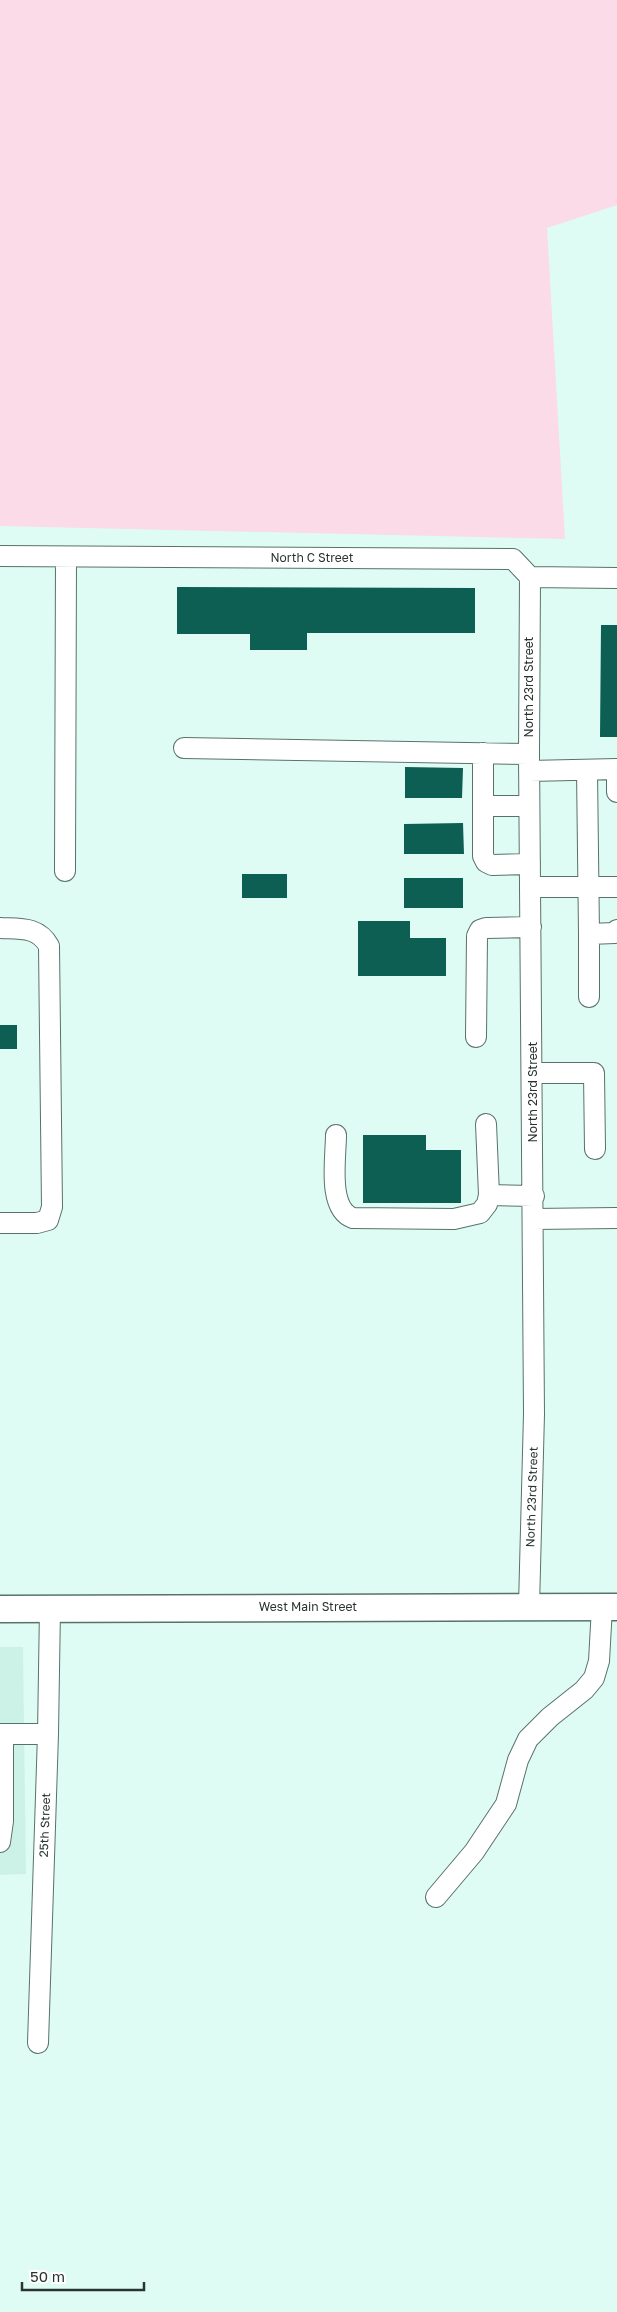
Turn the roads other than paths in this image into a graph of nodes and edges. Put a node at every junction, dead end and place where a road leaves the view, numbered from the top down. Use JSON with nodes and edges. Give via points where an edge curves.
{"nodes":[{"id":1,"x":0,"y":556,"type":"edge"},
{"id":2,"x":66,"y":557,"type":"junction"},
{"id":3,"x":530,"y":577,"type":"junction"},
{"id":4,"x":617,"y":578,"type":"edge"},
{"id":5,"x":184,"y":748,"type":"dead end"},
{"id":6,"x":483,"y":753,"type":"junction"},
{"id":7,"x":529,"y":762,"type":"junction"},
{"id":8,"x":617,"y":769,"type":"edge"},
{"id":9,"x":587,"y":770,"type":"junction"},
{"id":10,"x":617,"y":792,"type":"edge"},
{"id":11,"x":483,"y":806,"type":"junction"},
{"id":12,"x":530,"y":806,"type":"junction"},
{"id":13,"x":530,"y":864,"type":"junction"},
{"id":14,"x":64,"y":871,"type":"dead end"},
{"id":15,"x":530,"y":887,"type":"junction"},
{"id":16,"x":617,"y":887,"type":"edge"},
{"id":17,"x":588,"y":888,"type":"junction"},
{"id":18,"x":531,"y":927,"type":"junction"},
{"id":19,"x":0,"y":928,"type":"edge"},
{"id":20,"x":617,"y":930,"type":"edge"},
{"id":21,"x":589,"y":934,"type":"junction"},
{"id":22,"x":589,"y":997,"type":"dead end"},
{"id":23,"x":476,"y":1037,"type":"dead end"},
{"id":24,"x":533,"y":1073,"type":"junction"},
{"id":25,"x":486,"y":1124,"type":"dead end"},
{"id":26,"x":336,"y":1135,"type":"dead end"},
{"id":27,"x":595,"y":1149,"type":"dead end"},
{"id":28,"x":489,"y":1195,"type":"junction"},
{"id":29,"x":534,"y":1196,"type":"junction"},
{"id":30,"x":533,"y":1218,"type":"junction"},
{"id":31,"x":617,"y":1218,"type":"edge"},
{"id":32,"x":0,"y":1223,"type":"edge"},
{"id":33,"x":529,"y":1606,"type":"junction"},
{"id":34,"x":610,"y":1607,"type":"edge"},
{"id":35,"x":50,"y":1608,"type":"junction"},
{"id":36,"x":0,"y":1609,"type":"edge"},
{"id":37,"x":1,"y":1734,"type":"edge"},
{"id":38,"x":48,"y":1734,"type":"junction"},
{"id":39,"x":0,"y":1842,"type":"edge"},
{"id":40,"x":436,"y":1897,"type":"dead end"},
{"id":41,"x":38,"y":2043,"type":"dead end"}],
"edges":[{"from":1,"to":2,"type":"street","name":"North C Street"},
{"from":2,"to":3,"type":"street","name":"North C Street","via":[[513,559]]},
{"from":2,"to":14,"type":"street"},
{"from":3,"to":4,"type":"street"},
{"from":3,"to":7,"type":"street","name":"North 23rd Street"},
{"from":5,"to":6,"type":"street"},
{"from":6,"to":7,"type":"street"},
{"from":6,"to":11,"type":"street"},
{"from":7,"to":9,"type":"street"},
{"from":7,"to":12,"type":"street","name":"North 23rd Street"},
{"from":8,"to":9,"type":"street"},
{"from":8,"to":10,"type":"street"},
{"from":9,"to":17,"type":"street"},
{"from":11,"to":12,"type":"street"},
{"from":11,"to":13,"type":"street","via":[[483,856],[486,862]]},
{"from":12,"to":13,"type":"street","name":"North 23rd Street"},
{"from":13,"to":15,"type":"street","name":"North 23rd Street"},
{"from":15,"to":17,"type":"street"},
{"from":15,"to":18,"type":"street","name":"North 23rd Street"},
{"from":16,"to":17,"type":"street"},
{"from":17,"to":21,"type":"street"},
{"from":18,"to":23,"type":"street","via":[[486,928],[477,936]]},
{"from":18,"to":24,"type":"street","name":"North 23rd Street"},
{"from":19,"to":32,"type":"street","via":[[30,929],[45,939],[49,946],[52,1207],[48,1220]]},
{"from":20,"to":21,"type":"street","via":[[615,933]]},
{"from":21,"to":22,"type":"street"},
{"from":24,"to":27,"type":"street","via":[[594,1073]]},
{"from":24,"to":29,"type":"street","name":"North 23rd Street"},
{"from":25,"to":28,"type":"street"},
{"from":26,"to":28,"type":"street","via":[[335,1187],[338,1203],[346,1216],[444,1219],[472,1216],[484,1209]]},
{"from":28,"to":29,"type":"street"},
{"from":29,"to":30,"type":"street","name":"North 23rd Street"},
{"from":30,"to":31,"type":"street"},
{"from":30,"to":33,"type":"street","name":"North 23rd Street","via":[[534,1414]]},
{"from":33,"to":34,"type":"main road","name":"West Main Street"},
{"from":33,"to":35,"type":"main road","name":"West Main Street"},
{"from":34,"to":40,"type":"street","via":[[594,1678],[528,1739],[518,1760],[506,1804],[474,1852]]},
{"from":35,"to":36,"type":"main road","name":"West Main Street"},
{"from":35,"to":38,"type":"street","name":"25th Street"},
{"from":37,"to":38,"type":"street"},
{"from":37,"to":39,"type":"street","via":[[3,1821]]},
{"from":38,"to":41,"type":"street","name":"25th Street"}]}
